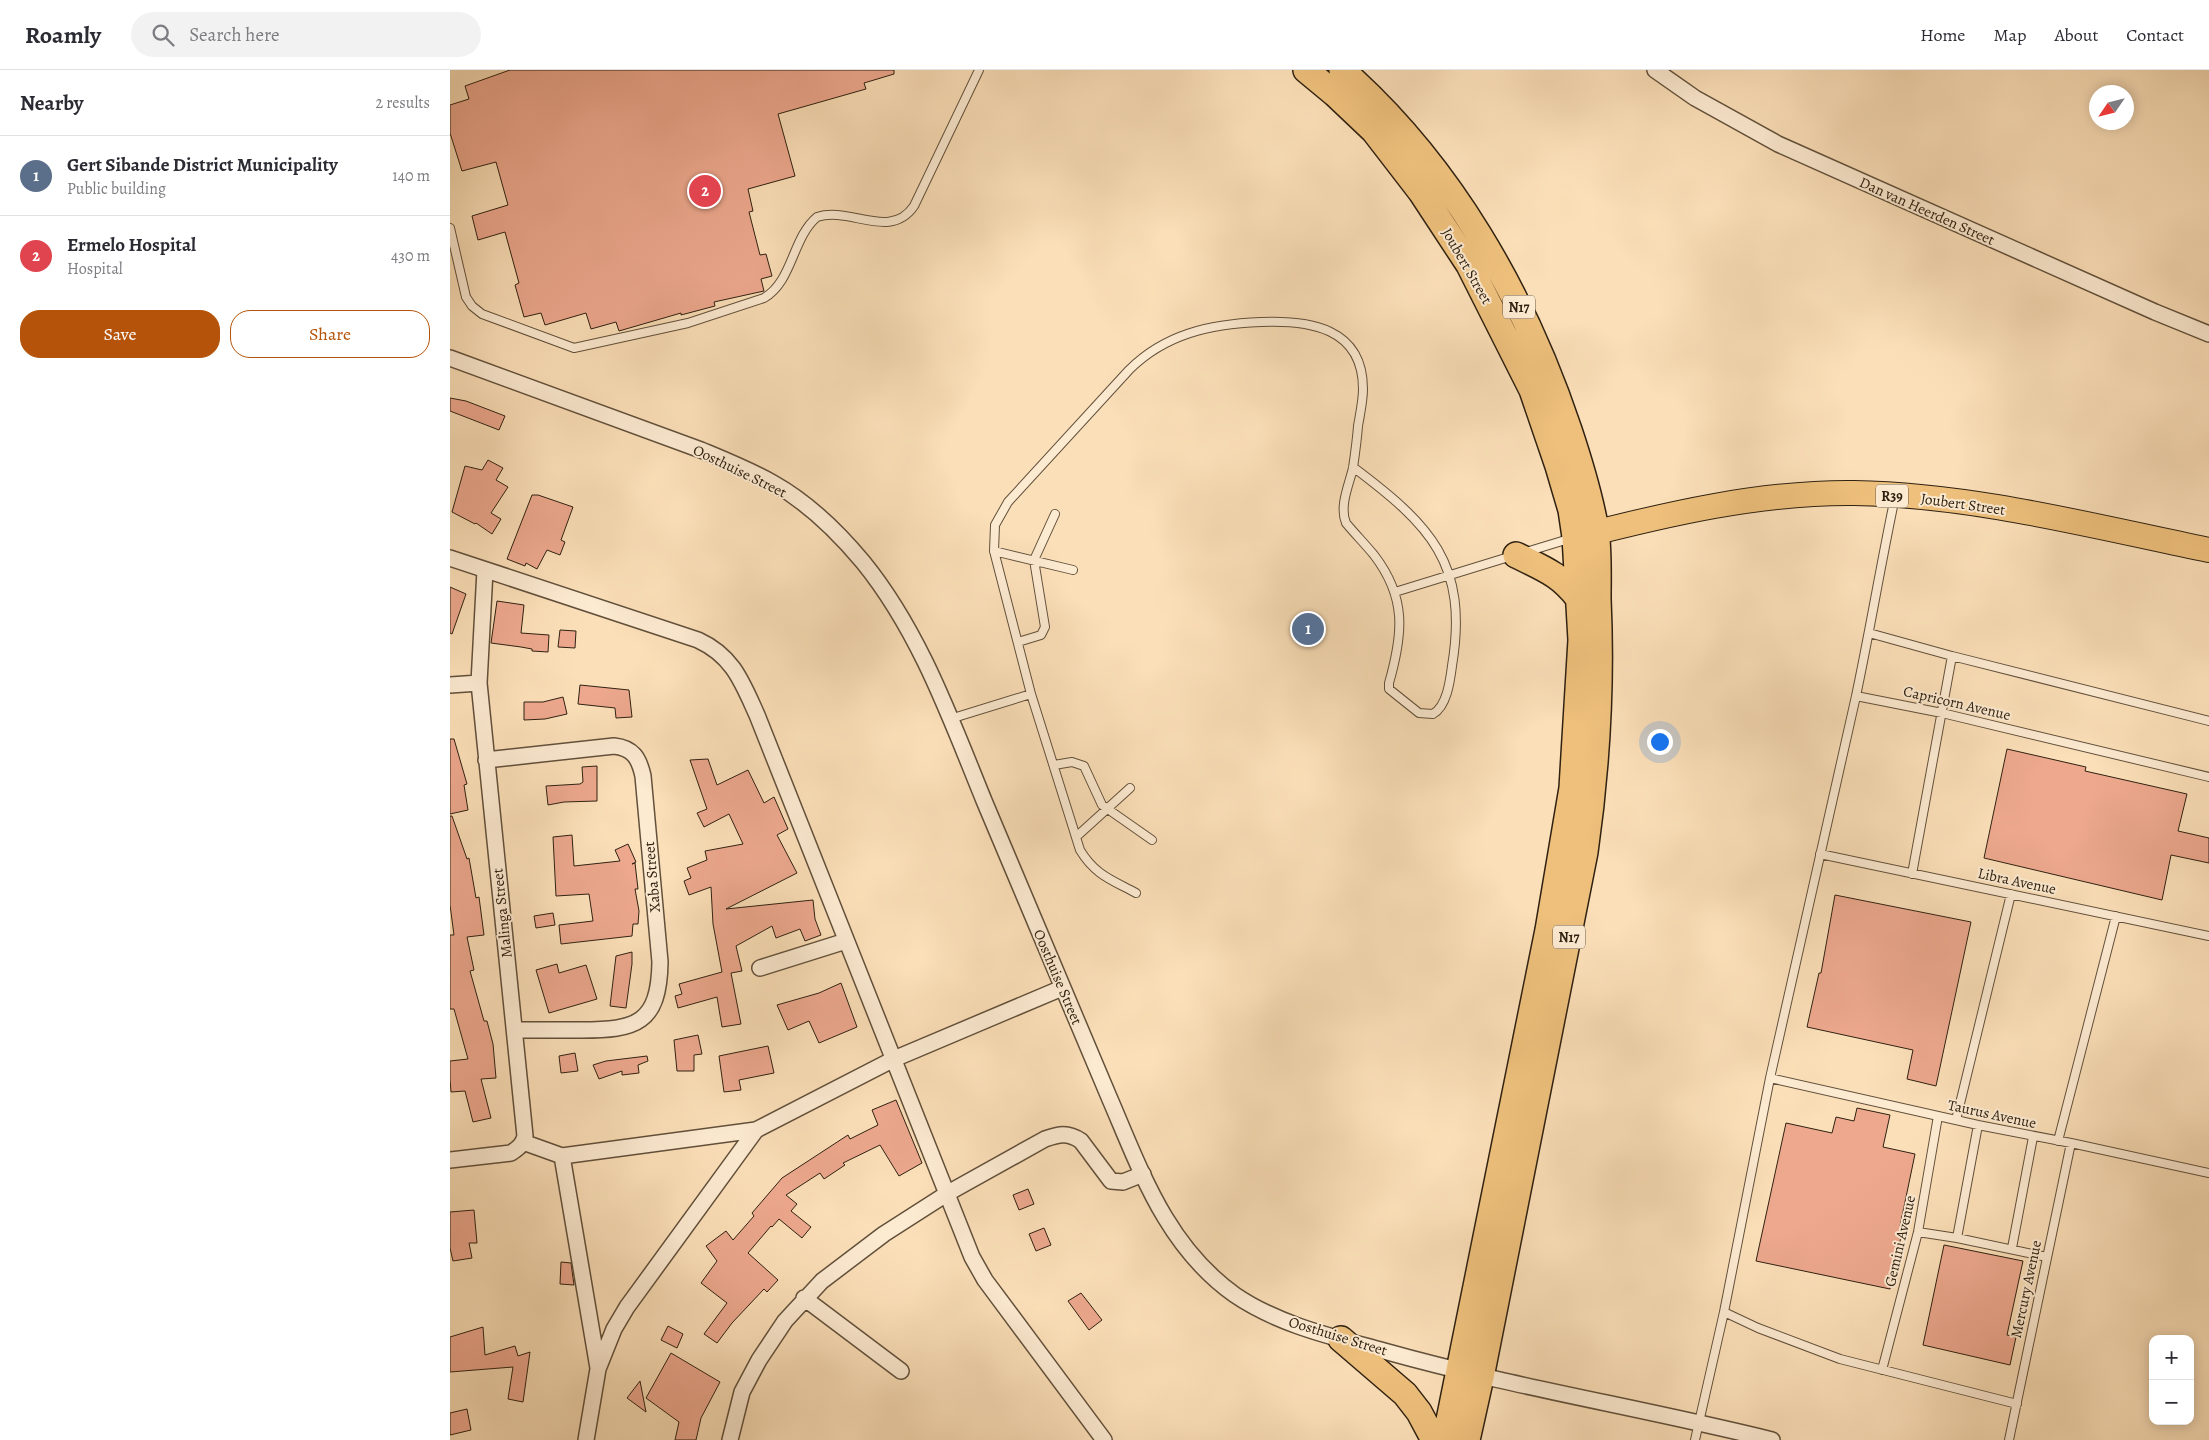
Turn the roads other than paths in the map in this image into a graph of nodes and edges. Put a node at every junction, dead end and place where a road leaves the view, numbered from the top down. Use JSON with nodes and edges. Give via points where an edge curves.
{"nodes":[{"id":1,"x":979,"y":70,"type":"edge"},
{"id":2,"x":1306,"y":70,"type":"edge"},
{"id":3,"x":1342,"y":70,"type":"edge"},
{"id":4,"x":1655,"y":70,"type":"edge"},
{"id":5,"x":450,"y":228,"type":"edge"},
{"id":6,"x":2209,"y":334,"type":"edge"},
{"id":7,"x":450,"y":358,"type":"edge"},
{"id":8,"x":1353,"y":467,"type":"junction"},
{"id":9,"x":1896,"y":496,"type":"junction"},
{"id":10,"x":1055,"y":514,"type":"dead end"},
{"id":11,"x":1586,"y":535,"type":"junction"},
{"id":12,"x":2209,"y":550,"type":"edge"},
{"id":13,"x":994,"y":551,"type":"junction"},
{"id":14,"x":1516,"y":555,"type":"junction"},
{"id":15,"x":450,"y":558,"type":"edge"},
{"id":16,"x":1034,"y":560,"type":"junction"},
{"id":17,"x":485,"y":570,"type":"junction"},
{"id":18,"x":1073,"y":570,"type":"dead end"},
{"id":19,"x":1449,"y":576,"type":"junction"},
{"id":20,"x":1394,"y":592,"type":"junction"},
{"id":21,"x":1578,"y":598,"type":"junction"},
{"id":22,"x":1869,"y":633,"type":"junction"},
{"id":23,"x":1018,"y":642,"type":"junction"},
{"id":24,"x":1952,"y":656,"type":"junction"},
{"id":25,"x":479,"y":683,"type":"junction"},
{"id":26,"x":450,"y":685,"type":"edge"},
{"id":27,"x":1032,"y":694,"type":"junction"},
{"id":28,"x":1856,"y":696,"type":"junction"},
{"id":29,"x":1942,"y":713,"type":"junction"},
{"id":30,"x":950,"y":719,"type":"junction"},
{"id":31,"x":2209,"y":722,"type":"edge"},
{"id":32,"x":486,"y":760,"type":"junction"},
{"id":33,"x":1054,"y":765,"type":"junction"},
{"id":34,"x":2209,"y":778,"type":"edge"},
{"id":35,"x":1130,"y":788,"type":"dead end"},
{"id":36,"x":1107,"y":809,"type":"junction"},
{"id":37,"x":1076,"y":837,"type":"junction"},
{"id":38,"x":1152,"y":840,"type":"dead end"},
{"id":39,"x":1820,"y":854,"type":"junction"},
{"id":40,"x":1912,"y":874,"type":"junction"},
{"id":41,"x":1136,"y":893,"type":"dead end"},
{"id":42,"x":2011,"y":894,"type":"junction"},
{"id":43,"x":2116,"y":916,"type":"junction"},
{"id":44,"x":2209,"y":936,"type":"edge"},
{"id":45,"x":846,"y":940,"type":"junction"},
{"id":46,"x":760,"y":968,"type":"dead end"},
{"id":47,"x":1062,"y":988,"type":"junction"},
{"id":48,"x":515,"y":1030,"type":"junction"},
{"id":49,"x":894,"y":1059,"type":"junction"},
{"id":50,"x":1770,"y":1078,"type":"junction"},
{"id":51,"x":1938,"y":1116,"type":"junction"},
{"id":52,"x":1956,"y":1120,"type":"junction"},
{"id":53,"x":1978,"y":1125,"type":"junction"},
{"id":54,"x":756,"y":1130,"type":"junction"},
{"id":55,"x":2033,"y":1136,"type":"junction"},
{"id":56,"x":2058,"y":1141,"type":"junction"},
{"id":57,"x":524,"y":1142,"type":"junction"},
{"id":58,"x":2071,"y":1143,"type":"junction"},
{"id":59,"x":562,"y":1156,"type":"junction"},
{"id":60,"x":450,"y":1160,"type":"edge"},
{"id":61,"x":2209,"y":1173,"type":"edge"},
{"id":62,"x":1143,"y":1174,"type":"junction"},
{"id":63,"x":948,"y":1193,"type":"junction"},
{"id":64,"x":1918,"y":1232,"type":"junction"},
{"id":65,"x":1957,"y":1238,"type":"junction"},
{"id":66,"x":2012,"y":1248,"type":"junction"},
{"id":67,"x":2047,"y":1257,"type":"junction"},
{"id":68,"x":804,"y":1298,"type":"junction"},
{"id":69,"x":1724,"y":1312,"type":"junction"},
{"id":70,"x":1341,"y":1339,"type":"junction"},
{"id":71,"x":598,"y":1370,"type":"junction"},
{"id":72,"x":1882,"y":1370,"type":"junction"},
{"id":73,"x":901,"y":1371,"type":"dead end"},
{"id":74,"x":1471,"y":1374,"type":"junction"},
{"id":75,"x":2017,"y":1404,"type":"junction"},
{"id":76,"x":1700,"y":1422,"type":"junction"},
{"id":77,"x":586,"y":1440,"type":"edge"},
{"id":78,"x":730,"y":1440,"type":"edge"},
{"id":79,"x":1104,"y":1440,"type":"edge"},
{"id":80,"x":1434,"y":1440,"type":"edge"},
{"id":81,"x":1445,"y":1440,"type":"edge"},
{"id":82,"x":1467,"y":1440,"type":"edge"},
{"id":83,"x":1696,"y":1440,"type":"edge"},
{"id":84,"x":1772,"y":1440,"type":"edge"},
{"id":85,"x":2009,"y":1440,"type":"edge"}],
"edges":[{"from":1,"to":5,"type":"lane","via":[[914,206],[904,218],[889,222],[839,214],[817,217],[802,234],[773,293],[688,323],[574,348],[482,314],[466,297]]},
{"from":2,"to":11,"type":"highway","name":"Joubert Street","number":"N17","via":[[1374,131],[1421,192],[1469,265],[1532,390],[1571,510]]},
{"from":3,"to":11,"type":"highway","name":"Joubert Street","number":"N17","via":[[1417,147],[1462,208],[1501,273],[1540,352],[1562,408],[1582,470]]},
{"from":4,"to":6,"type":"street","name":"Dan van Heerden Street","via":[[1695,98],[1778,144]]},
{"from":7,"to":30,"type":"street","name":"Oosthuise Street","via":[[701,450],[775,484],[801,502],[862,561],[888,597],[912,637]]},
{"from":8,"to":13,"type":"lane","via":[[1363,388],[1357,359],[1341,338],[1332,331],[1302,322],[1242,323],[1197,331],[1170,339],[1129,370],[1008,502],[995,525]]},
{"from":8,"to":19,"type":"lane","via":[[1401,504],[1421,525],[1439,552]]},
{"from":8,"to":20,"type":"lane","via":[[1343,517],[1375,556]]},
{"from":9,"to":11,"type":"main road","name":"Joubert Street","number":"R39","via":[[1804,494],[1742,501]]},
{"from":9,"to":12,"type":"main road","name":"Joubert Street","number":"R39","via":[[1952,500]]},
{"from":9,"to":22,"type":"lane","via":[[1879,569]]},
{"from":10,"to":16,"type":"lane"},
{"from":11,"to":14,"type":"lane"},
{"from":11,"to":21,"type":"highway","number":"N17"},
{"from":11,"to":74,"type":"highway","number":"N17","via":[[1600,655],[1594,790],[1574,910],[1549,1029]]},
{"from":13,"to":16,"type":"lane"},
{"from":13,"to":23,"type":"lane"},
{"from":14,"to":19,"type":"lane"},
{"from":14,"to":21,"type":"highway","via":[[1556,575]]},
{"from":15,"to":17,"type":"street"},
{"from":16,"to":18,"type":"lane"},
{"from":16,"to":23,"type":"lane","via":[[1045,627],[1042,635]]},
{"from":17,"to":25,"type":"street","name":"Malinga Street"},
{"from":17,"to":45,"type":"street","via":[[698,640],[722,654],[741,680],[757,715]]},
{"from":19,"to":20,"type":"lane"},
{"from":19,"to":20,"type":"lane","via":[[1457,625],[1453,660],[1444,698],[1440,707],[1430,715],[1420,713],[1389,688],[1400,639]]},
{"from":21,"to":74,"type":"highway","number":"N17","via":[[1580,640],[1572,788],[1548,930],[1518,1074]]},
{"from":22,"to":24,"type":"lane"},
{"from":22,"to":28,"type":"lane"},
{"from":23,"to":27,"type":"lane"},
{"from":24,"to":29,"type":"lane"},
{"from":24,"to":31,"type":"lane"},
{"from":25,"to":26,"type":"street"},
{"from":25,"to":32,"type":"street","name":"Malinga Street"},
{"from":27,"to":30,"type":"lane"},
{"from":27,"to":33,"type":"lane"},
{"from":28,"to":29,"type":"lane","name":"Capricorn Avenue"},
{"from":28,"to":39,"type":"lane"},
{"from":29,"to":34,"type":"lane","name":"Capricorn Avenue"},
{"from":29,"to":40,"type":"lane"},
{"from":30,"to":47,"type":"street","name":"Oosthuise Street"},
{"from":32,"to":48,"type":"street","name":"Malinga Street"},
{"from":32,"to":48,"type":"street","name":"Xaba Street","via":[[624,747],[638,758],[643,776],[660,951],[656,998],[643,1018],[621,1029]]},
{"from":33,"to":36,"type":"lane","via":[[1072,762],[1084,766],[1102,805]]},
{"from":33,"to":37,"type":"lane"},
{"from":35,"to":36,"type":"lane"},
{"from":36,"to":37,"type":"lane"},
{"from":36,"to":38,"type":"lane"},
{"from":37,"to":41,"type":"lane","via":[[1080,850],[1093,868]]},
{"from":39,"to":40,"type":"lane","name":"Libra Avenue"},
{"from":39,"to":50,"type":"lane"},
{"from":40,"to":42,"type":"lane","name":"Libra Avenue"},
{"from":42,"to":43,"type":"lane","name":"Libra Avenue"},
{"from":42,"to":52,"type":"lane"},
{"from":43,"to":44,"type":"lane","name":"Libra Avenue"},
{"from":43,"to":56,"type":"lane"},
{"from":45,"to":46,"type":"street"},
{"from":45,"to":49,"type":"street"},
{"from":47,"to":49,"type":"street"},
{"from":47,"to":62,"type":"street","name":"Oosthuise Street"},
{"from":48,"to":57,"type":"street","name":"Malinga Street","via":[[525,1120]]},
{"from":49,"to":54,"type":"street"},
{"from":49,"to":63,"type":"street"},
{"from":50,"to":51,"type":"lane","name":"Taurus Avenue"},
{"from":50,"to":69,"type":"lane"},
{"from":51,"to":52,"type":"lane","name":"Taurus Avenue"},
{"from":51,"to":64,"type":"lane","name":"Gemini Avenue"},
{"from":52,"to":53,"type":"lane","name":"Taurus Avenue"},
{"from":53,"to":55,"type":"lane","name":"Taurus Avenue"},
{"from":53,"to":65,"type":"lane"},
{"from":54,"to":59,"type":"street"},
{"from":54,"to":71,"type":"street","via":[[627,1307],[614,1329]]},
{"from":55,"to":56,"type":"lane","name":"Taurus Avenue"},
{"from":55,"to":66,"type":"lane"},
{"from":56,"to":58,"type":"lane","name":"Taurus Avenue"},
{"from":57,"to":59,"type":"street"},
{"from":57,"to":60,"type":"street","via":[[503,1155]]},
{"from":58,"to":61,"type":"lane","name":"Taurus Avenue"},
{"from":58,"to":67,"type":"lane","name":"Mercury Avenue"},
{"from":59,"to":71,"type":"street"},
{"from":62,"to":63,"type":"street","via":[[1123,1182],[1111,1181],[1081,1142],[1062,1134],[1045,1139]]},
{"from":62,"to":70,"type":"street","name":"Oosthuise Street","via":[[1158,1209],[1211,1276],[1253,1306],[1294,1325]]},
{"from":63,"to":68,"type":"street","via":[[876,1240]]},
{"from":63,"to":79,"type":"street","via":[[972,1258],[985,1280]]},
{"from":64,"to":65,"type":"lane"},
{"from":64,"to":72,"type":"lane","name":"Gemini Avenue"},
{"from":65,"to":66,"type":"lane"},
{"from":66,"to":67,"type":"lane"},
{"from":67,"to":75,"type":"lane","name":"Mercury Avenue"},
{"from":68,"to":73,"type":"street"},
{"from":68,"to":78,"type":"street","via":[[759,1360],[742,1392]]},
{"from":69,"to":72,"type":"lane","via":[[1819,1352]]},
{"from":69,"to":76,"type":"lane"},
{"from":70,"to":74,"type":"street","name":"Oosthuise Street"},
{"from":70,"to":80,"type":"highway","via":[[1405,1394]]},
{"from":71,"to":77,"type":"street"},
{"from":72,"to":75,"type":"lane"},
{"from":74,"to":76,"type":"street","name":"Oosthuise Street"},
{"from":74,"to":81,"type":"highway","number":"N17"},
{"from":74,"to":82,"type":"highway","number":"N17"},
{"from":75,"to":85,"type":"lane","name":"Mercury Avenue"},
{"from":76,"to":83,"type":"lane"},
{"from":76,"to":84,"type":"street","name":"Oosthuise Street"}]}
